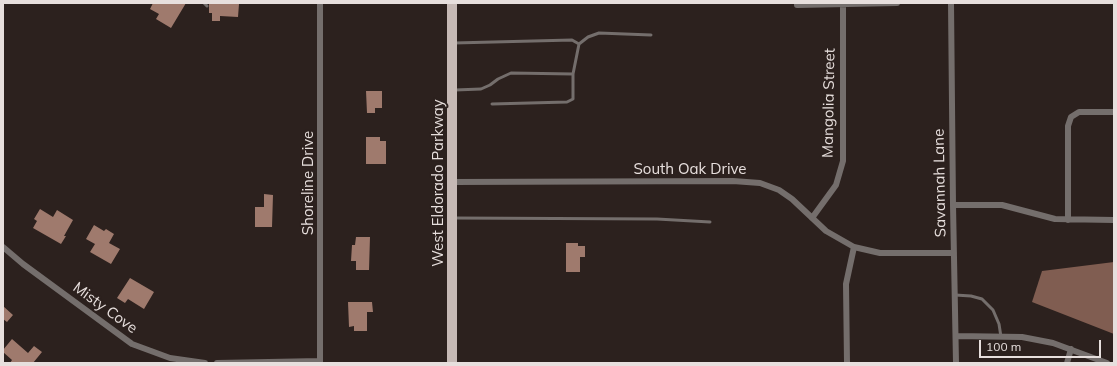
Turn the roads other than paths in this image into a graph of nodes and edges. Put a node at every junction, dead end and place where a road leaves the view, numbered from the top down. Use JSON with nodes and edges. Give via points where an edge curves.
{"nodes":[{"id":1,"x":320,"y":3,"type":"edge"},
{"id":2,"x":452,"y":3,"type":"edge"},
{"id":3,"x":898,"y":3,"type":"edge"},
{"id":4,"x":951,"y":3,"type":"edge"},
{"id":5,"x":797,"y":4,"type":"edge"},
{"id":6,"x":843,"y":4,"type":"junction"},
{"id":7,"x":651,"y":35,"type":"dead end"},
{"id":8,"x":453,"y":43,"type":"junction"},
{"id":9,"x":579,"y":44,"type":"junction"},
{"id":10,"x":573,"y":74,"type":"junction"},
{"id":11,"x":453,"y":90,"type":"junction"},
{"id":12,"x":492,"y":104,"type":"dead end"},
{"id":13,"x":1114,"y":112,"type":"edge"},
{"id":14,"x":453,"y":182,"type":"junction"},
{"id":15,"x":953,"y":205,"type":"junction"},
{"id":16,"x":453,"y":218,"type":"junction"},
{"id":17,"x":812,"y":218,"type":"junction"},
{"id":18,"x":1068,"y":220,"type":"junction"},
{"id":19,"x":1114,"y":220,"type":"edge"},
{"id":20,"x":710,"y":222,"type":"dead end"},
{"id":21,"x":3,"y":247,"type":"edge"},
{"id":22,"x":854,"y":247,"type":"junction"},
{"id":23,"x":954,"y":253,"type":"junction"},
{"id":24,"x":955,"y":295,"type":"junction"},
{"id":25,"x":956,"y":336,"type":"junction"},
{"id":26,"x":1001,"y":337,"type":"junction"},
{"id":27,"x":1071,"y":350,"type":"junction"},
{"id":28,"x":320,"y":362,"type":"edge"},
{"id":29,"x":205,"y":363,"type":"edge"},
{"id":30,"x":218,"y":363,"type":"edge"},
{"id":31,"x":452,"y":363,"type":"edge"},
{"id":32,"x":847,"y":363,"type":"edge"},
{"id":33,"x":956,"y":363,"type":"edge"},
{"id":34,"x":1067,"y":363,"type":"edge"},
{"id":35,"x":1107,"y":363,"type":"edge"}],
"edges":[{"from":1,"to":28,"type":"street","name":"Shoreline Drive"},
{"from":2,"to":8,"type":"main road","name":"West Eldorado Parkway"},
{"from":3,"to":6,"type":"street"},
{"from":4,"to":15,"type":"street","name":"Savannah Lane"},
{"from":5,"to":6,"type":"street"},
{"from":6,"to":17,"type":"street","name":"Mangolia Street","via":[[843,161],[836,185]]},
{"from":7,"to":9,"type":"lane","via":[[599,33],[588,36]]},
{"from":8,"to":9,"type":"lane","via":[[572,40]]},
{"from":8,"to":11,"type":"main road","name":"West Eldorado Parkway"},
{"from":9,"to":10,"type":"lane"},
{"from":10,"to":11,"type":"lane","via":[[511,73],[481,89]]},
{"from":10,"to":12,"type":"lane","via":[[573,99],[567,102]]},
{"from":11,"to":14,"type":"main road","name":"West Eldorado Parkway"},
{"from":13,"to":18,"type":"street","via":[[1079,112],[1071,116],[1068,126]]},
{"from":14,"to":16,"type":"main road","name":"West Eldorado Parkway"},
{"from":14,"to":17,"type":"street","name":"South Oak Drive","via":[[760,183],[779,190]]},
{"from":15,"to":18,"type":"street","via":[[1002,205]]},
{"from":15,"to":23,"type":"street","name":"Savannah Lane"},
{"from":16,"to":20,"type":"lane","via":[[657,219]]},
{"from":16,"to":31,"type":"main road","name":"West Eldorado Parkway"},
{"from":17,"to":22,"type":"street","name":"South Oak Drive","via":[[826,231]]},
{"from":18,"to":19,"type":"street"},
{"from":21,"to":29,"type":"street","name":"Misty Cove","via":[[132,344],[170,358]]},
{"from":22,"to":23,"type":"street","name":"South Oak Drive","via":[[880,254]]},
{"from":22,"to":32,"type":"street","via":[[846,284]]},
{"from":23,"to":24,"type":"street","name":"Savannah Lane"},
{"from":24,"to":25,"type":"street","name":"Savannah Lane"},
{"from":24,"to":26,"type":"lane","via":[[982,299],[993,310]]},
{"from":25,"to":26,"type":"street"},
{"from":25,"to":33,"type":"street","name":"Savannah Lane"},
{"from":26,"to":27,"type":"street","via":[[1022,337],[1053,343]]},
{"from":27,"to":34,"type":"street"},
{"from":27,"to":35,"type":"street"},
{"from":28,"to":30,"type":"street"}]}
